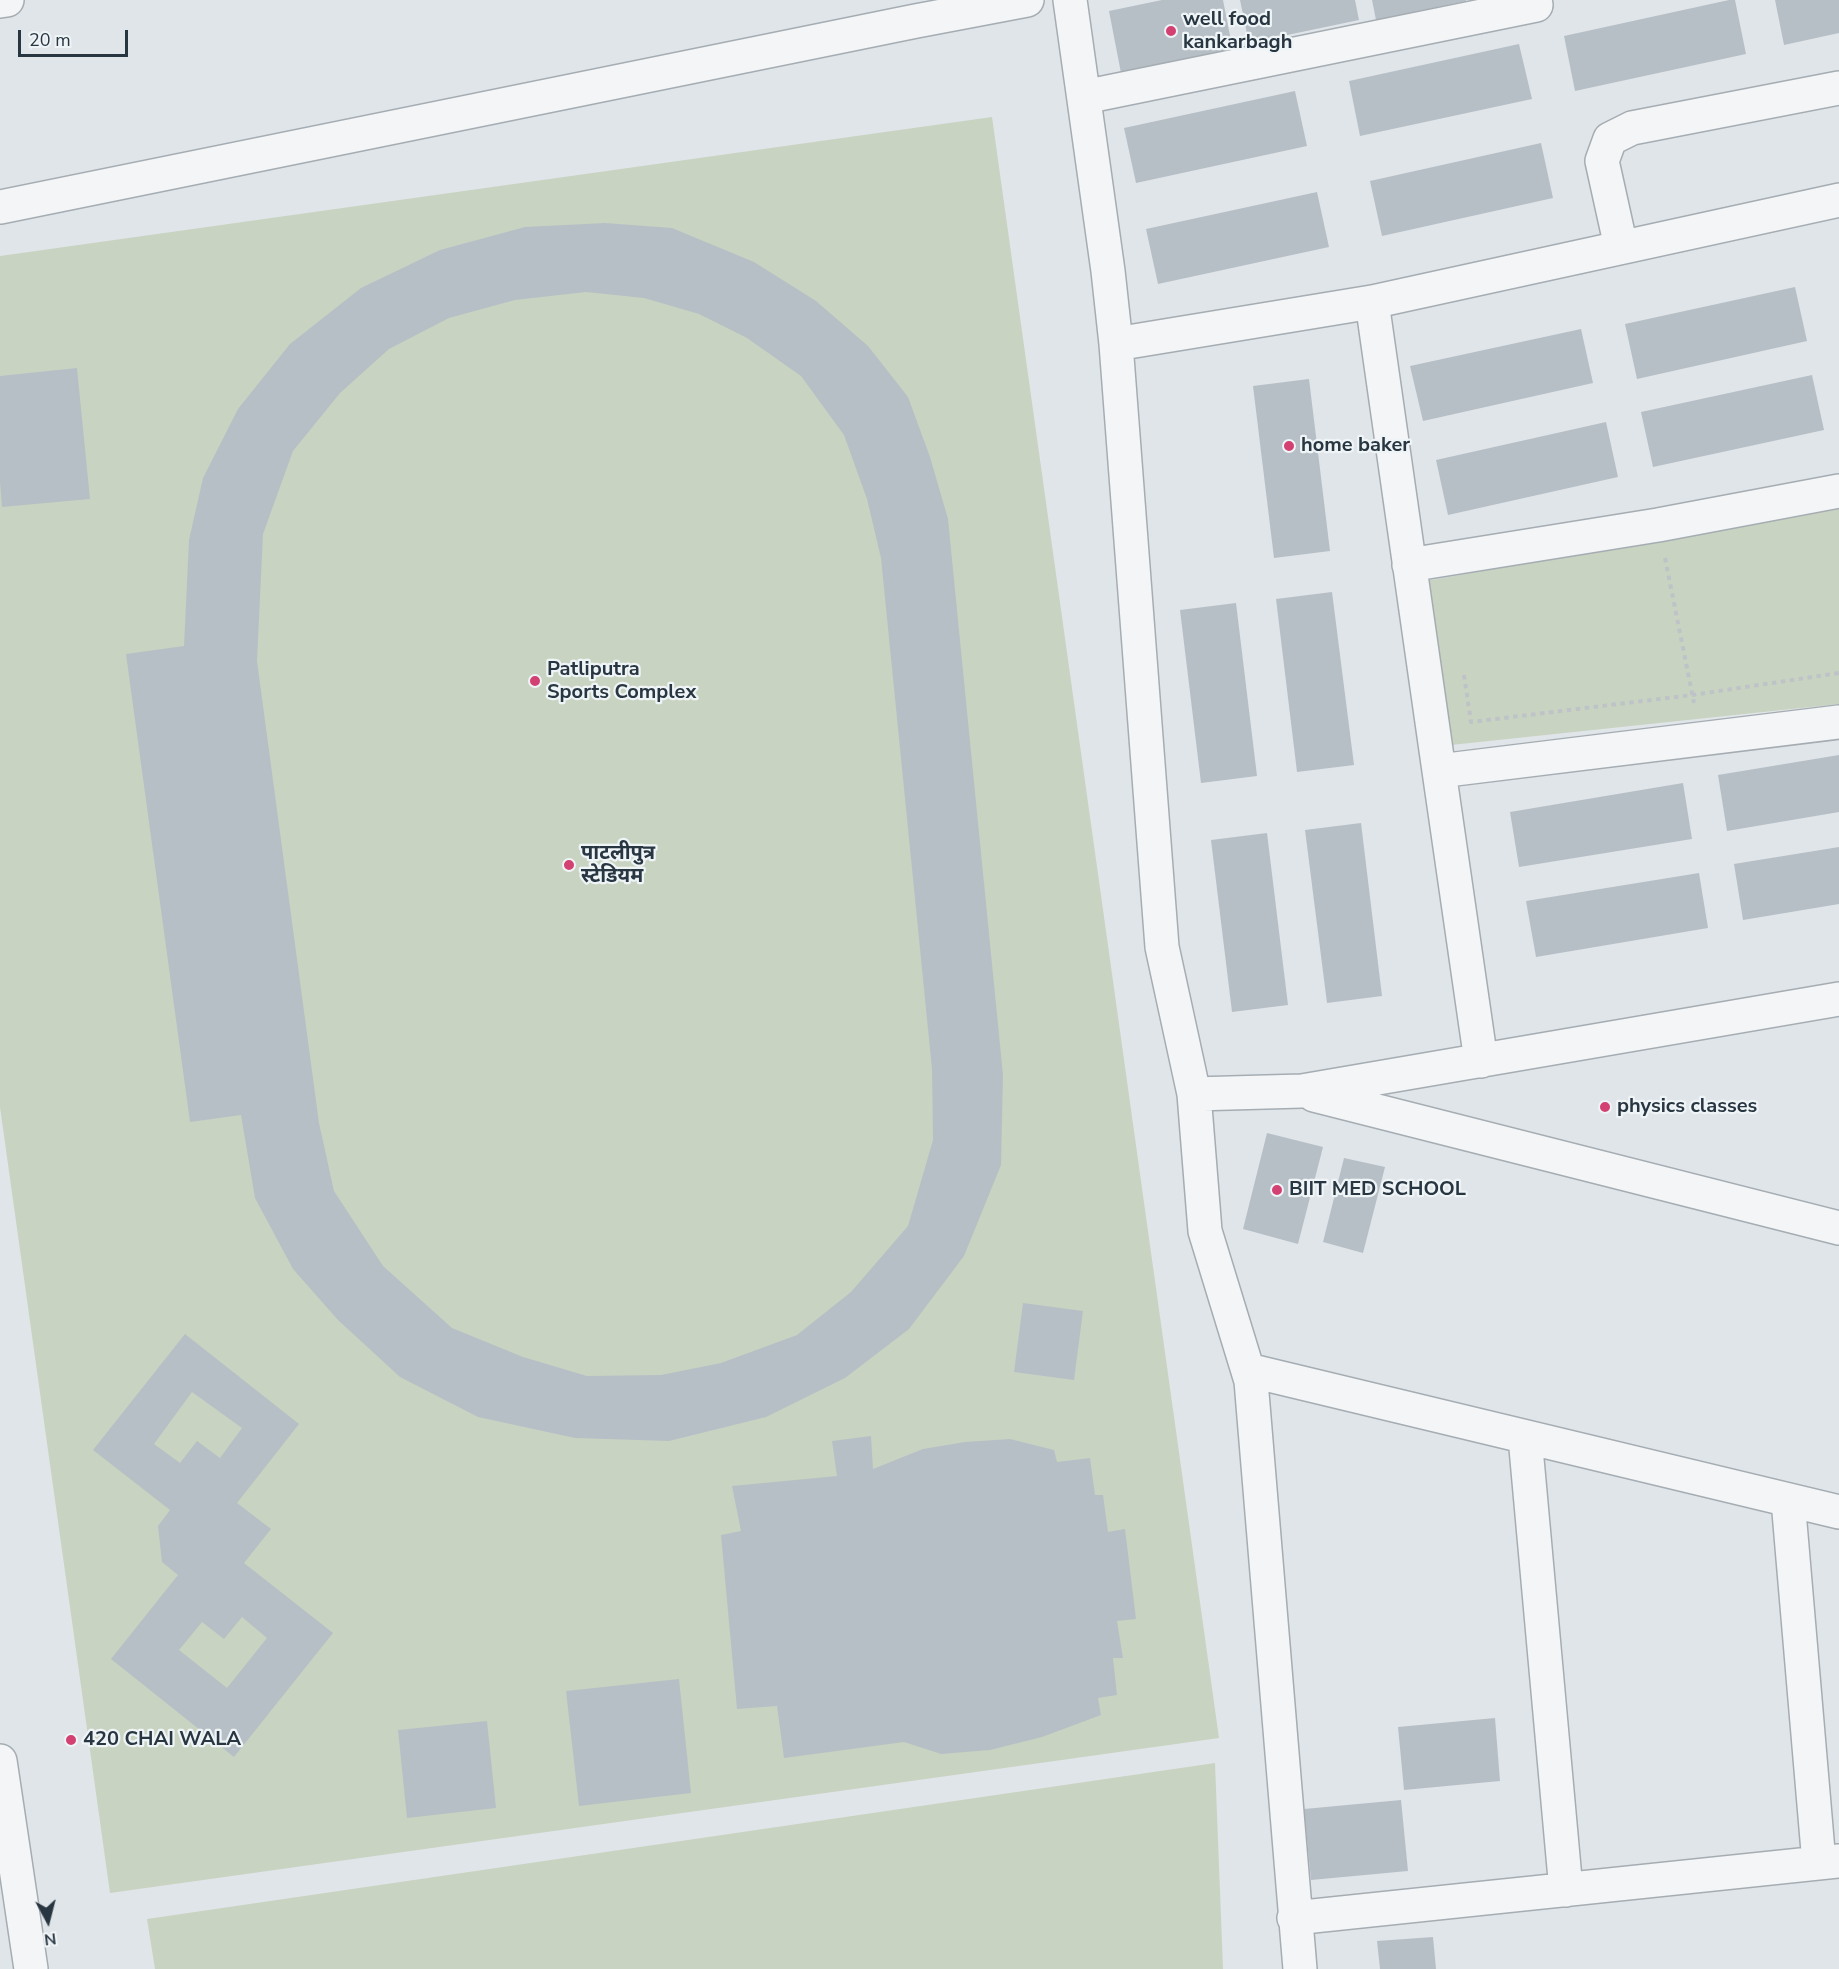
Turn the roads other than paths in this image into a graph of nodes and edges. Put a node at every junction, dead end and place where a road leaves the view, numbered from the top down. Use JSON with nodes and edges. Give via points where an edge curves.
{"nodes":[{"id":1,"x":7,"y":0,"type":"edge"},
{"id":2,"x":1027,"y":0,"type":"edge"},
{"id":3,"x":1070,"y":0,"type":"edge"},
{"id":4,"x":1535,"y":0,"type":"edge"},
{"id":5,"x":0,"y":2,"type":"edge"},
{"id":6,"x":914,"y":10,"type":"edge"},
{"id":7,"x":1839,"y":88,"type":"edge"},
{"id":8,"x":1083,"y":97,"type":"junction"},
{"id":9,"x":1839,"y":200,"type":"edge"},
{"id":10,"x":0,"y":207,"type":"edge"},
{"id":11,"x":1621,"y":247,"type":"junction"},
{"id":12,"x":1372,"y":302,"type":"junction"},
{"id":13,"x":1116,"y":344,"type":"junction"},
{"id":14,"x":1839,"y":491,"type":"edge"},
{"id":15,"x":1409,"y":565,"type":"junction"},
{"id":16,"x":1839,"y":722,"type":"edge"},
{"id":17,"x":1439,"y":771,"type":"junction"},
{"id":18,"x":1839,"y":999,"type":"edge"},
{"id":19,"x":1481,"y":1061,"type":"junction"},
{"id":20,"x":1302,"y":1092,"type":"junction"},
{"id":21,"x":1194,"y":1094,"type":"junction"},
{"id":22,"x":1839,"y":1228,"type":"edge"},
{"id":23,"x":1248,"y":1370,"type":"junction"},
{"id":24,"x":1525,"y":1437,"type":"junction"},
{"id":25,"x":1788,"y":1500,"type":"junction"},
{"id":26,"x":1839,"y":1512,"type":"edge"},
{"id":27,"x":0,"y":1761,"type":"edge"},
{"id":28,"x":3,"y":1806,"type":"edge"},
{"id":29,"x":1829,"y":1862,"type":"edge"},
{"id":30,"x":1566,"y":1890,"type":"junction"},
{"id":31,"x":1294,"y":1918,"type":"junction"},
{"id":32,"x":31,"y":1969,"type":"edge"},
{"id":33,"x":1300,"y":1969,"type":"edge"}],
"edges":[{"from":1,"to":5,"type":"street"},
{"from":2,"to":6,"type":"street"},
{"from":3,"to":8,"type":"street"},
{"from":4,"to":8,"type":"street","via":[[1536,5]]},
{"from":6,"to":10,"type":"street"},
{"from":7,"to":11,"type":"street","via":[[1632,128],[1610,139],[1602,160]]},
{"from":8,"to":13,"type":"street"},
{"from":9,"to":11,"type":"street"},
{"from":11,"to":12,"type":"street"},
{"from":12,"to":13,"type":"street"},
{"from":12,"to":15,"type":"street"},
{"from":13,"to":21,"type":"street","via":[[1162,947]]},
{"from":14,"to":15,"type":"street"},
{"from":15,"to":17,"type":"street"},
{"from":16,"to":17,"type":"street"},
{"from":17,"to":19,"type":"street"},
{"from":18,"to":19,"type":"street"},
{"from":19,"to":20,"type":"street"},
{"from":20,"to":21,"type":"street"},
{"from":20,"to":22,"type":"street"},
{"from":21,"to":23,"type":"street","via":[[1205,1231]]},
{"from":23,"to":24,"type":"street"},
{"from":23,"to":31,"type":"street"},
{"from":24,"to":25,"type":"street"},
{"from":24,"to":30,"type":"street"},
{"from":25,"to":26,"type":"street"},
{"from":25,"to":29,"type":"street"},
{"from":27,"to":28,"type":"street"},
{"from":28,"to":32,"type":"street"},
{"from":29,"to":30,"type":"street"},
{"from":30,"to":31,"type":"street"},
{"from":31,"to":33,"type":"street"}]}
